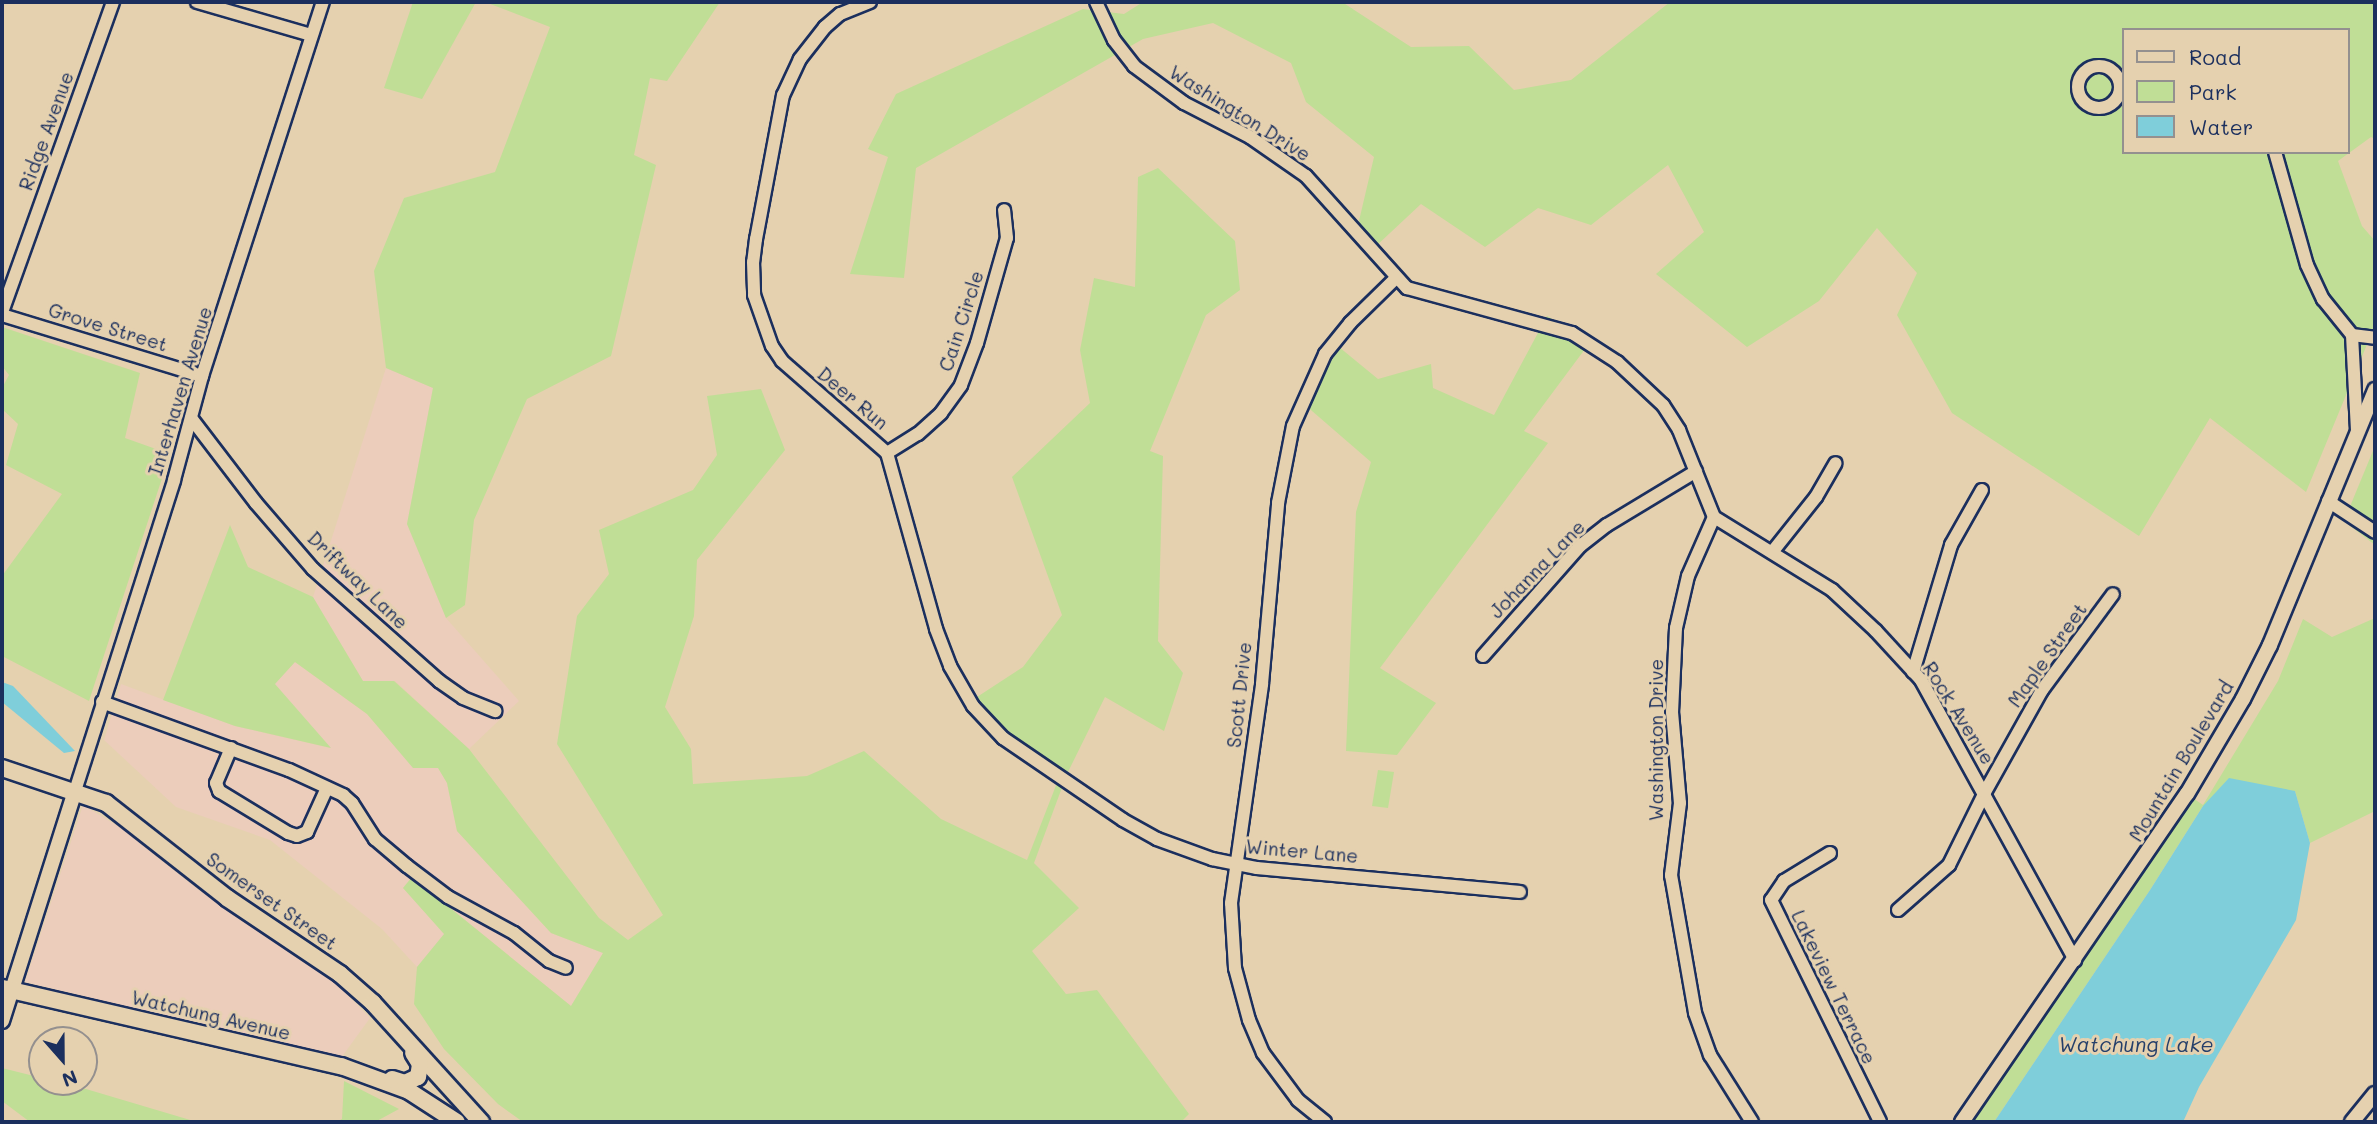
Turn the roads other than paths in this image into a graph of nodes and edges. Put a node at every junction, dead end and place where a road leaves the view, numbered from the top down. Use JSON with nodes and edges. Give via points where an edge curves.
{"nodes":[{"id":1,"x":113,"y":2,"type":"edge"},
{"id":2,"x":197,"y":2,"type":"edge"},
{"id":3,"x":323,"y":2,"type":"edge"},
{"id":4,"x":870,"y":2,"type":"edge"},
{"id":5,"x":1096,"y":2,"type":"edge"},
{"id":6,"x":311,"y":36,"type":"junction"},
{"id":7,"x":2275,"y":154,"type":"edge"},
{"id":8,"x":1004,"y":211,"type":"dead end"},
{"id":9,"x":1396,"y":278,"type":"junction"},
{"id":10,"x":2,"y":314,"type":"edge"},
{"id":11,"x":2352,"y":335,"type":"junction"},
{"id":12,"x":2375,"y":338,"type":"edge"},
{"id":13,"x":202,"y":376,"type":"junction"},
{"id":14,"x":2375,"y":390,"type":"edge"},
{"id":15,"x":191,"y":418,"type":"junction"},
{"id":16,"x":2357,"y":432,"type":"junction"},
{"id":17,"x":887,"y":453,"type":"junction"},
{"id":18,"x":1836,"y":463,"type":"dead end"},
{"id":19,"x":1696,"y":471,"type":"junction"},
{"id":20,"x":1982,"y":490,"type":"dead end"},
{"id":21,"x":2328,"y":501,"type":"junction"},
{"id":22,"x":1714,"y":517,"type":"junction"},
{"id":23,"x":2375,"y":532,"type":"edge"},
{"id":24,"x":1773,"y":551,"type":"junction"},
{"id":25,"x":2113,"y":594,"type":"dead end"},
{"id":26,"x":1483,"y":656,"type":"dead end"},
{"id":27,"x":1913,"y":672,"type":"junction"},
{"id":28,"x":102,"y":702,"type":"junction"},
{"id":29,"x":495,"y":711,"type":"dead end"},
{"id":30,"x":231,"y":748,"type":"junction"},
{"id":31,"x":2,"y":768,"type":"edge"},
{"id":32,"x":327,"y":788,"type":"junction"},
{"id":33,"x":75,"y":791,"type":"junction"},
{"id":34,"x":1984,"y":792,"type":"junction"},
{"id":35,"x":1096,"y":801,"type":"joint"},
{"id":36,"x":1830,"y":853,"type":"dead end"},
{"id":37,"x":1237,"y":865,"type":"junction"},
{"id":38,"x":1520,"y":892,"type":"dead end"},
{"id":39,"x":1898,"y":910,"type":"dead end"},
{"id":40,"x":2075,"y":960,"type":"junction"},
{"id":41,"x":566,"y":968,"type":"dead end"},
{"id":42,"x":7,"y":989,"type":"edge"},
{"id":43,"x":2,"y":1021,"type":"edge"},
{"id":44,"x":395,"y":1028,"type":"junction"},
{"id":45,"x":341,"y":1066,"type":"junction"},
{"id":46,"x":2375,"y":1097,"type":"edge"},
{"id":47,"x":457,"y":1122,"type":"edge"},
{"id":48,"x":481,"y":1122,"type":"edge"},
{"id":49,"x":1325,"y":1122,"type":"edge"},
{"id":50,"x":1752,"y":1122,"type":"edge"},
{"id":51,"x":1880,"y":1122,"type":"edge"},
{"id":52,"x":1962,"y":1122,"type":"edge"},
{"id":53,"x":2352,"y":1122,"type":"edge"}],
"edges":[{"from":1,"to":10,"type":"street","name":"Ridge Avenue"},
{"from":2,"to":6,"type":"street"},
{"from":3,"to":6,"type":"street","name":"Interhaven Avenue"},
{"from":4,"to":17,"type":"street","name":"Deer Run","via":[[839,14],[825,27],[790,77],[783,94],[753,262],[758,312],[782,361]]},
{"from":5,"to":9,"type":"street","name":"Washington Drive","via":[[1114,40],[1134,66],[1184,103],[1250,137],[1306,176]]},
{"from":6,"to":13,"type":"street","name":"Interhaven Avenue"},
{"from":7,"to":11,"type":"street","via":[[2307,265],[2323,299]]},
{"from":8,"to":17,"type":"street","name":"Cain Circle","via":[[1007,238],[961,385],[941,414]]},
{"from":9,"to":19,"type":"street","name":"Washington Drive","via":[[1416,292],[1548,324],[1592,344],[1663,405]]},
{"from":9,"to":37,"type":"street","name":"Scott Drive","via":[[1325,354],[1293,426],[1278,503],[1262,684]]},
{"from":10,"to":13,"type":"street","name":"Grove Street"},
{"from":11,"to":12,"type":"street"},
{"from":11,"to":16,"type":"street"},
{"from":13,"to":15,"type":"street","name":"Interhaven Avenue"},
{"from":14,"to":16,"type":"street","name":"Mountain Boulevard"},
{"from":15,"to":28,"type":"street","name":"Interhaven Avenue"},
{"from":15,"to":29,"type":"street","name":"Driftway Lane","via":[[313,569],[439,681],[463,698]]},
{"from":16,"to":21,"type":"street","name":"Mountain Boulevard"},
{"from":17,"to":35,"type":"street","name":"Deer Run","via":[[936,628],[960,686],[1003,738]]},
{"from":18,"to":24,"type":"street","via":[[1816,497]]},
{"from":19,"to":22,"type":"street","name":"Washington Drive"},
{"from":19,"to":26,"type":"street","name":"Johanna Lane","via":[[1606,525],[1580,546]]},
{"from":20,"to":27,"type":"street","via":[[1951,545]]},
{"from":21,"to":23,"type":"street"},
{"from":21,"to":40,"type":"street","name":"Mountain Boulevard","via":[[2270,645],[2243,699],[2188,794]]},
{"from":22,"to":24,"type":"street","name":"Rock Avenue"},
{"from":22,"to":50,"type":"street","name":"Washington Drive","via":[[1688,576],[1676,628],[1672,712],[1680,803],[1671,876],[1695,1013],[1710,1055]]},
{"from":24,"to":27,"type":"street","name":"Rock Avenue","via":[[1832,590]]},
{"from":25,"to":34,"type":"street","name":"Maple Street","via":[[2042,690]]},
{"from":27,"to":34,"type":"street","name":"Rock Avenue"},
{"from":28,"to":30,"type":"street"},
{"from":28,"to":33,"type":"street","name":"Interhaven Avenue"},
{"from":30,"to":32,"type":"street"},
{"from":30,"to":32,"type":"street","via":[[216,783],[219,791],[288,833],[307,832]]},
{"from":31,"to":33,"type":"main road","name":"Somerset Street"},
{"from":32,"to":41,"type":"street","via":[[352,803],[375,839],[437,889]]},
{"from":33,"to":42,"type":"street"},
{"from":33,"to":44,"type":"main road","name":"Somerset Street","via":[[115,809],[204,881],[340,974]]},
{"from":34,"to":39,"type":"street","name":"Maple Street","via":[[1949,865]]},
{"from":34,"to":40,"type":"street","name":"Rock Avenue"},
{"from":35,"to":37,"type":"street","name":"Winter Lane","via":[[1157,839]]},
{"from":36,"to":51,"type":"street","name":"Lakeview Terrace","via":[[1783,881],[1771,900]]},
{"from":37,"to":38,"type":"street","name":"Winter Lane"},
{"from":37,"to":49,"type":"street","name":"Scott Drive","via":[[1231,903],[1235,968],[1249,1020],[1263,1052],[1291,1090]]},
{"from":40,"to":52,"type":"street","name":"Mountain Boulevard"},
{"from":42,"to":43,"type":"street"},
{"from":42,"to":45,"type":"main road","name":"Watchung Avenue"},
{"from":44,"to":45,"type":"main road","via":[[420,1064],[415,1080],[400,1082]]},
{"from":44,"to":48,"type":"main road","name":"Somerset Street"},
{"from":45,"to":47,"type":"main road","name":"Watchung Avenue","via":[[409,1091]]},
{"from":46,"to":53,"type":"street"}]}
